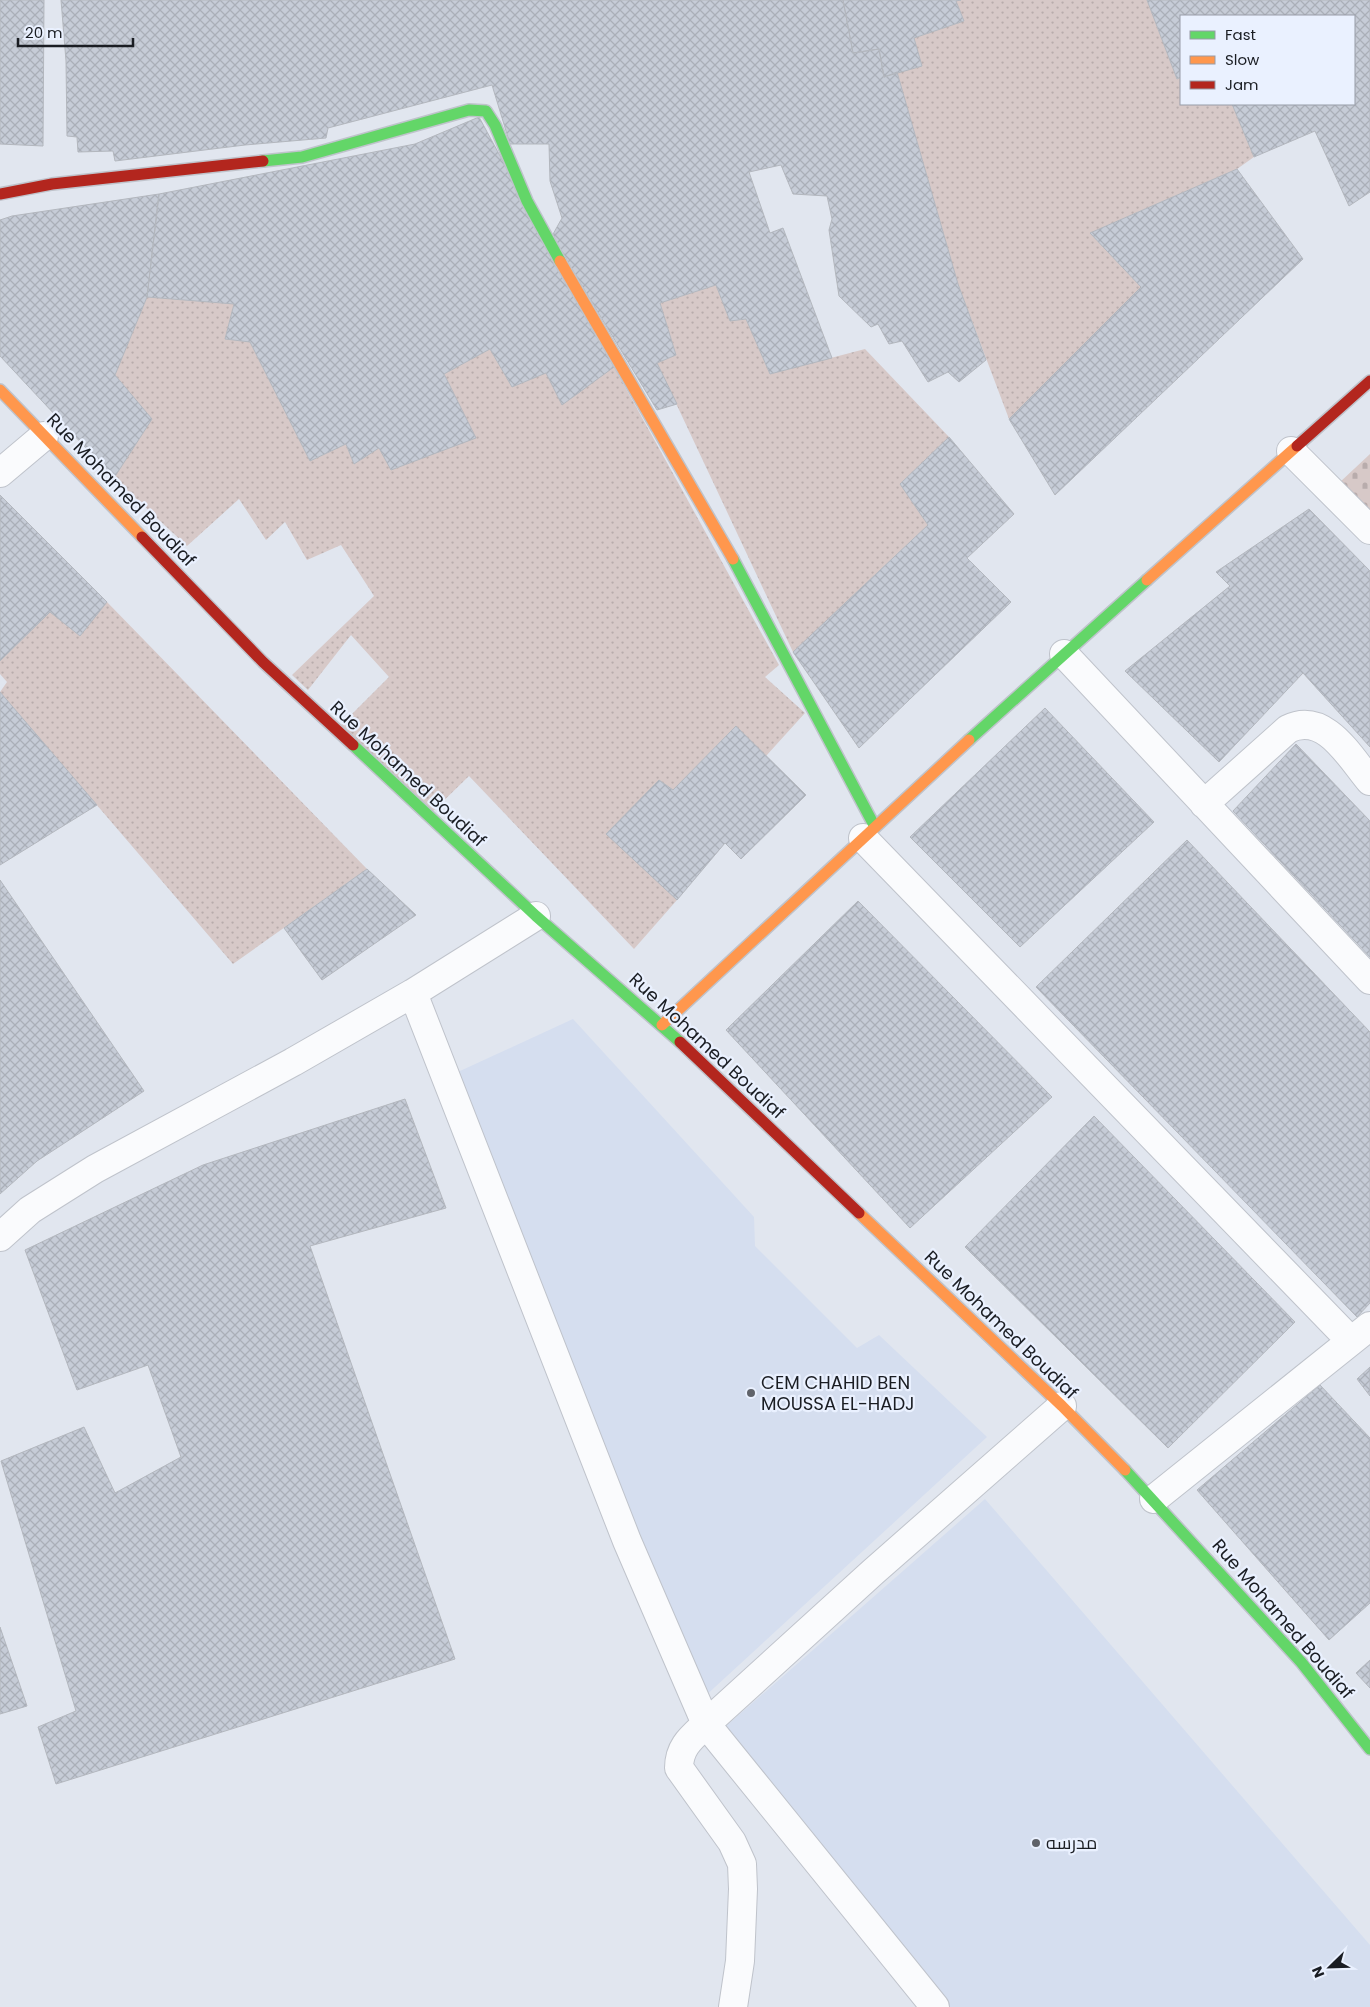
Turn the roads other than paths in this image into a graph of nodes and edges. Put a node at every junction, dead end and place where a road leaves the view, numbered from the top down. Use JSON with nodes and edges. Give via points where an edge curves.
{"nodes":[{"id":1,"x":0,"y":194,"type":"edge"},
{"id":2,"x":1370,"y":381,"type":"edge"},
{"id":3,"x":0,"y":390,"type":"edge"},
{"id":4,"x":44,"y":436,"type":"junction"},
{"id":5,"x":1291,"y":451,"type":"junction"},
{"id":6,"x":0,"y":473,"type":"edge"},
{"id":7,"x":1370,"y":530,"type":"edge"},
{"id":8,"x":1064,"y":654,"type":"junction"},
{"id":9,"x":1370,"y":781,"type":"edge"},
{"id":10,"x":1204,"y":804,"type":"junction"},
{"id":11,"x":869,"y":833,"type":"junction"},
{"id":12,"x":536,"y":916,"type":"junction"},
{"id":13,"x":1370,"y":980,"type":"edge"},
{"id":14,"x":413,"y":993,"type":"junction"},
{"id":15,"x":662,"y":1025,"type":"junction"},
{"id":16,"x":0,"y":1237,"type":"edge"},
{"id":17,"x":1361,"y":1333,"type":"edge"},
{"id":18,"x":1062,"y":1406,"type":"junction"},
{"id":19,"x":1154,"y":1499,"type":"junction"},
{"id":20,"x":706,"y":1724,"type":"junction"},
{"id":21,"x":1370,"y":1749,"type":"edge"},
{"id":22,"x":733,"y":2007,"type":"edge"},
{"id":23,"x":935,"y":2007,"type":"edge"}],
"edges":[{"from":1,"to":11,"type":"street","via":[[52,184],[302,157],[469,110],[486,111],[531,209],[760,608]]},
{"from":2,"to":5,"type":"street"},
{"from":3,"to":4,"type":"street","name":"Rue Mohamed Boudiaf"},
{"from":4,"to":6,"type":"street"},
{"from":4,"to":12,"type":"street","name":"Rue Mohamed Boudiaf","via":[[263,662]]},
{"from":5,"to":7,"type":"street"},
{"from":5,"to":8,"type":"street"},
{"from":8,"to":10,"type":"street"},
{"from":8,"to":11,"type":"street"},
{"from":9,"to":10,"type":"street","via":[[1329,733],[1317,725],[1305,723],[1288,729]]},
{"from":10,"to":13,"type":"street"},
{"from":11,"to":15,"type":"street"},
{"from":11,"to":17,"type":"street"},
{"from":12,"to":14,"type":"street"},
{"from":12,"to":15,"type":"street","name":"Rue Mohamed Boudiaf"},
{"from":14,"to":16,"type":"street","via":[[95,1170],[30,1210]]},
{"from":14,"to":20,"type":"street","via":[[627,1541]]},
{"from":15,"to":18,"type":"street","name":"Rue Mohamed Boudiaf"},
{"from":17,"to":19,"type":"street"},
{"from":18,"to":19,"type":"street","name":"Rue Mohamed Boudiaf"},
{"from":18,"to":20,"type":"street"},
{"from":19,"to":21,"type":"street","name":"Rue Mohamed Boudiaf","via":[[1301,1662]]},
{"from":20,"to":22,"type":"street","via":[[690,1738],[679,1755],[679,1768],[732,1842],[742,1864],[740,1961]]},
{"from":20,"to":23,"type":"street"}]}
